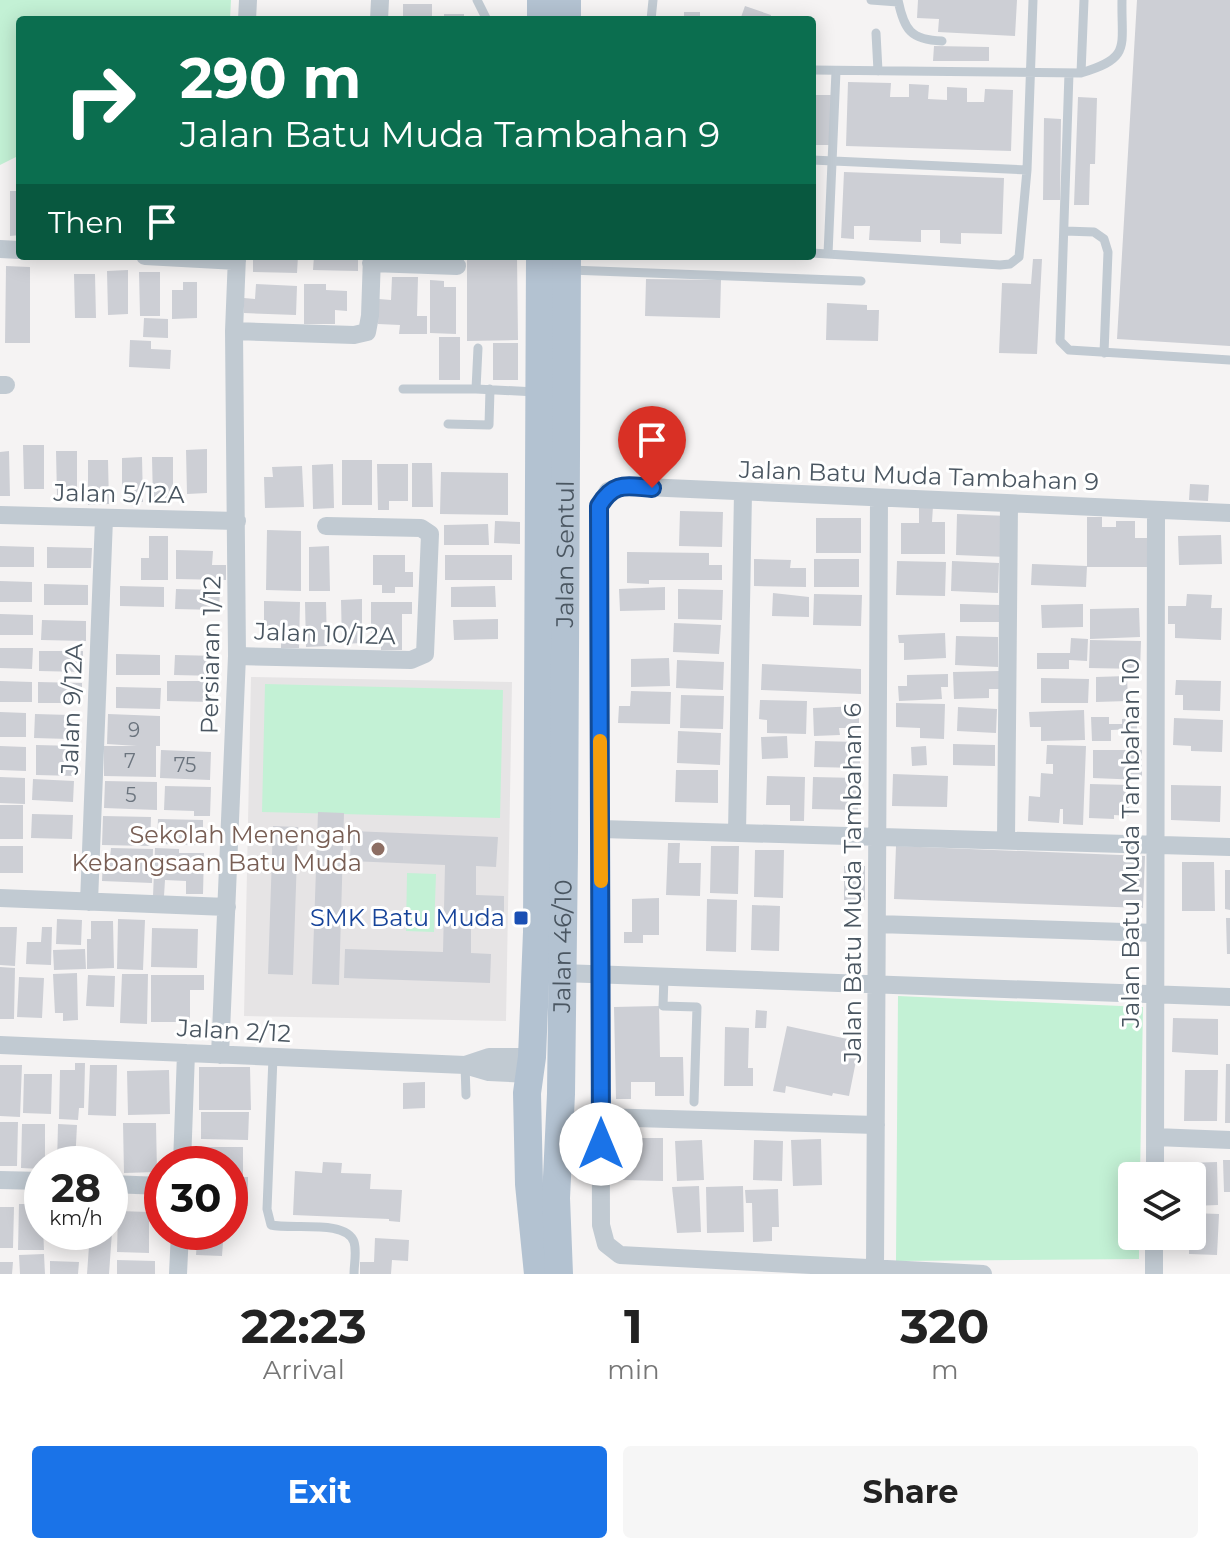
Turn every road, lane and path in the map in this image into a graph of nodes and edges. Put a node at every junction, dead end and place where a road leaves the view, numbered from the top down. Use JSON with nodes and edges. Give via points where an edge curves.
{"nodes":[{"id":1,"x":871,"y":0,"type":"edge"},
{"id":2,"x":1033,"y":0,"type":"edge"},
{"id":3,"x":1084,"y":0,"type":"edge"},
{"id":4,"x":1122,"y":0,"type":"edge"},
{"id":5,"x":898,"y":1,"type":"edge"},
{"id":6,"x":876,"y":33,"type":"dead end"},
{"id":7,"x":942,"y":41,"type":"dead end"},
{"id":8,"x":816,"y":70,"type":"edge"},
{"id":9,"x":836,"y":71,"type":"junction"},
{"id":10,"x":878,"y":71,"type":"junction"},
{"id":11,"x":1031,"y":73,"type":"junction"},
{"id":12,"x":1069,"y":73,"type":"junction"},
{"id":13,"x":1081,"y":73,"type":"junction"},
{"id":14,"x":816,"y":160,"type":"edge"},
{"id":15,"x":832,"y":161,"type":"junction"},
{"id":16,"x":1027,"y":170,"type":"junction"},
{"id":17,"x":1065,"y":231,"type":"junction"},
{"id":18,"x":816,"y":253,"type":"edge"},
{"id":19,"x":828,"y":254,"type":"junction"},
{"id":20,"x":237,"y":260,"type":"edge"},
{"id":21,"x":372,"y":260,"type":"edge"},
{"id":22,"x":540,"y":260,"type":"edge"},
{"id":23,"x":567,"y":263,"type":"edge"},
{"id":24,"x":457,"y":266,"type":"dead end"},
{"id":25,"x":861,"y":281,"type":"dead end"},
{"id":26,"x":234,"y":331,"type":"junction"},
{"id":27,"x":478,"y":348,"type":"dead end"},
{"id":28,"x":1104,"y":353,"type":"junction"},
{"id":29,"x":1230,"y":360,"type":"edge"},
{"id":30,"x":403,"y":389,"type":"dead end"},
{"id":31,"x":476,"y":389,"type":"junction"},
{"id":32,"x":490,"y":389,"type":"junction"},
{"id":33,"x":540,"y":392,"type":"junction"},
{"id":34,"x":448,"y":424,"type":"dead end"},
{"id":35,"x":743,"y":492,"type":"junction"},
{"id":36,"x":879,"y":498,"type":"junction"},
{"id":37,"x":1009,"y":504,"type":"junction"},
{"id":38,"x":1156,"y":510,"type":"junction"},
{"id":39,"x":1230,"y":513,"type":"edge"},
{"id":40,"x":0,"y":515,"type":"edge"},
{"id":41,"x":104,"y":519,"type":"junction"},
{"id":42,"x":237,"y":521,"type":"junction"},
{"id":43,"x":326,"y":526,"type":"dead end"},
{"id":44,"x":237,"y":656,"type":"junction"},
{"id":45,"x":538,"y":779,"type":"joint"},
{"id":46,"x":601,"y":829,"type":"junction"},
{"id":47,"x":737,"y":833,"type":"junction"},
{"id":48,"x":877,"y":837,"type":"junction"},
{"id":49,"x":1006,"y":840,"type":"junction"},
{"id":50,"x":1155,"y":845,"type":"junction"},
{"id":51,"x":1230,"y":847,"type":"edge"},
{"id":52,"x":564,"y":851,"type":"joint"},
{"id":53,"x":0,"y":898,"type":"edge"},
{"id":54,"x":89,"y":902,"type":"junction"},
{"id":55,"x":227,"y":907,"type":"junction"},
{"id":56,"x":877,"y":924,"type":"junction"},
{"id":57,"x":537,"y":932,"type":"junction"},
{"id":58,"x":1155,"y":933,"type":"junction"},
{"id":59,"x":562,"y":973,"type":"junction"},
{"id":60,"x":601,"y":975,"type":"junction"},
{"id":61,"x":664,"y":977,"type":"junction"},
{"id":62,"x":876,"y":984,"type":"junction"},
{"id":63,"x":1155,"y":994,"type":"junction"},
{"id":64,"x":1230,"y":997,"type":"edge"},
{"id":65,"x":534,"y":1009,"type":"junction"},
{"id":66,"x":562,"y":1042,"type":"junction"},
{"id":67,"x":0,"y":1045,"type":"edge"},
{"id":68,"x":186,"y":1053,"type":"junction"},
{"id":69,"x":220,"y":1055,"type":"junction"},
{"id":70,"x":273,"y":1057,"type":"junction"},
{"id":71,"x":465,"y":1065,"type":"junction"},
{"id":72,"x":535,"y":1066,"type":"junction"},
{"id":73,"x":561,"y":1094,"type":"junction"},
{"id":74,"x":466,"y":1095,"type":"dead end"},
{"id":75,"x":694,"y":1102,"type":"dead end"},
{"id":76,"x":600,"y":1117,"type":"junction"},
{"id":77,"x":876,"y":1125,"type":"junction"},
{"id":78,"x":1155,"y":1137,"type":"junction"},
{"id":79,"x":1230,"y":1140,"type":"edge"},
{"id":80,"x":183,"y":1146,"type":"edge"},
{"id":81,"x":1155,"y":1162,"type":"edge"},
{"id":82,"x":0,"y":1180,"type":"edge"},
{"id":83,"x":24,"y":1181,"type":"edge"},
{"id":84,"x":179,"y":1250,"type":"edge"},
{"id":85,"x":1154,"y":1250,"type":"edge"},
{"id":86,"x":875,"y":1268,"type":"junction"},
{"id":87,"x":178,"y":1274,"type":"edge"},
{"id":88,"x":354,"y":1274,"type":"edge"},
{"id":89,"x":538,"y":1274,"type":"edge"},
{"id":90,"x":559,"y":1274,"type":"edge"},
{"id":91,"x":983,"y":1274,"type":"edge"},
{"id":92,"x":1154,"y":1274,"type":"edge"}],
"edges":[{"from":1,"to":5,"type":"lane"},
{"from":2,"to":11,"type":"lane"},
{"from":3,"to":13,"type":"lane"},
{"from":4,"to":13,"type":"lane","via":[[1121,47],[1115,59]]},
{"from":5,"to":7,"type":"lane","via":[[905,26],[923,40]]},
{"from":6,"to":10,"type":"lane"},
{"from":8,"to":9,"type":"lane"},
{"from":9,"to":10,"type":"lane"},
{"from":9,"to":15,"type":"lane"},
{"from":10,"to":11,"type":"lane"},
{"from":11,"to":12,"type":"lane"},
{"from":11,"to":16,"type":"lane"},
{"from":12,"to":13,"type":"lane"},
{"from":12,"to":17,"type":"lane"},
{"from":14,"to":15,"type":"lane"},
{"from":15,"to":16,"type":"lane"},
{"from":15,"to":19,"type":"lane"},
{"from":16,"to":19,"type":"lane","via":[[1019,257],[1010,264]]},
{"from":17,"to":28,"type":"lane","via":[[1094,232],[1104,239]]},
{"from":17,"to":28,"type":"lane","via":[[1060,341],[1069,350]]},
{"from":18,"to":19,"type":"lane"},
{"from":20,"to":26,"type":"street","name":"Persiaran 1/12"},
{"from":21,"to":24,"type":"street"},
{"from":21,"to":26,"type":"street","via":[[367,332]]},
{"from":22,"to":33,"type":"main road","name":"Jalan Sentul"},
{"from":23,"to":25,"type":"lane"},
{"from":23,"to":52,"type":"main road","name":"Jalan Sentul"},
{"from":26,"to":42,"type":"street","name":"Persiaran 1/12"},
{"from":27,"to":31,"type":"lane"},
{"from":28,"to":29,"type":"lane"},
{"from":30,"to":31,"type":"lane"},
{"from":31,"to":32,"type":"lane"},
{"from":32,"to":33,"type":"lane"},
{"from":32,"to":34,"type":"lane","via":[[489,425]]},
{"from":33,"to":45,"type":"main road","name":"Jalan Sentul"},
{"from":35,"to":36,"type":"street","name":"Jalan Batu Muda Tambahan 9"},
{"from":35,"to":46,"type":"street","name":"Jalan Batu Muda Tambahan 9","via":[[622,486],[608,491],[599,506]]},
{"from":35,"to":47,"type":"street"},
{"from":36,"to":37,"type":"street","name":"Jalan Batu Muda Tambahan 9"},
{"from":36,"to":48,"type":"street","name":"Jalan Batu Muda Tambahan 6"},
{"from":37,"to":38,"type":"street","name":"Jalan Batu Muda Tambahan 9"},
{"from":37,"to":49,"type":"street"},
{"from":38,"to":39,"type":"street","name":"Jalan Batu Muda Tambahan 9"},
{"from":38,"to":50,"type":"street","name":"Jalan Batu Muda Tambahan 10"},
{"from":40,"to":41,"type":"street","name":"Jalan 5/12A"},
{"from":41,"to":42,"type":"street","name":"Jalan 5/12A"},
{"from":41,"to":54,"type":"street","name":"Jalan 9/12A"},
{"from":42,"to":44,"type":"street","name":"Persiaran 1/12"},
{"from":43,"to":44,"type":"street","name":"Jalan 10/12A","via":[[421,528],[430,534],[425,654],[411,660]]},
{"from":44,"to":55,"type":"street","name":"Persiaran 1/12"},
{"from":45,"to":57,"type":"main road","name":"Jalan 46/10"},
{"from":46,"to":47,"type":"street"},
{"from":46,"to":60,"type":"street"},
{"from":47,"to":48,"type":"street"},
{"from":48,"to":49,"type":"street"},
{"from":48,"to":56,"type":"street","name":"Jalan Batu Muda Tambahan 6"},
{"from":49,"to":50,"type":"street"},
{"from":50,"to":51,"type":"street"},
{"from":50,"to":58,"type":"street","name":"Jalan Batu Muda Tambahan 10"},
{"from":52,"to":59,"type":"main road","name":"Jalan 46/10"},
{"from":53,"to":54,"type":"street"},
{"from":54,"to":55,"type":"street"},
{"from":55,"to":69,"type":"street","name":"Persiaran 1/12"},
{"from":56,"to":58,"type":"street"},
{"from":56,"to":62,"type":"street","name":"Jalan Batu Muda Tambahan 6"},
{"from":57,"to":59,"type":"main road"},
{"from":57,"to":65,"type":"main road","name":"Jalan 46/10"},
{"from":58,"to":63,"type":"street","name":"Jalan Batu Muda Tambahan 10"},
{"from":59,"to":60,"type":"street"},
{"from":59,"to":65,"type":"main road"},
{"from":59,"to":66,"type":"main road","name":"Jalan 46/10"},
{"from":60,"to":61,"type":"street"},
{"from":60,"to":76,"type":"street"},
{"from":61,"to":62,"type":"street"},
{"from":61,"to":75,"type":"lane","via":[[663,1006],[697,1007]]},
{"from":62,"to":63,"type":"street"},
{"from":62,"to":77,"type":"street","name":"Jalan Batu Muda Tambahan 6"},
{"from":63,"to":64,"type":"street"},
{"from":63,"to":78,"type":"street","name":"Jalan Batu Muda Tambahan 10"},
{"from":65,"to":72,"type":"main road","name":"Jalan 46/10"},
{"from":66,"to":72,"type":"main road","via":[[553,1057]]},
{"from":66,"to":73,"type":"main road"},
{"from":67,"to":68,"type":"street","name":"Jalan 2/12"},
{"from":68,"to":69,"type":"street","name":"Jalan 2/12"},
{"from":68,"to":80,"type":"street"},
{"from":69,"to":70,"type":"street","name":"Jalan 2/12"},
{"from":70,"to":71,"type":"street","name":"Jalan 2/12"},
{"from":70,"to":88,"type":"lane","via":[[267,1209],[271,1225],[337,1227],[351,1235]]},
{"from":71,"to":72,"type":"street","name":"Jalan 2/12","via":[[489,1057]]},
{"from":71,"to":74,"type":"lane"},
{"from":72,"to":73,"type":"main road","via":[[553,1077]]},
{"from":72,"to":89,"type":"main road","name":"Jalan 46/10","via":[[527,1093]]},
{"from":73,"to":90,"type":"main road"},
{"from":76,"to":77,"type":"street"},
{"from":76,"to":86,"type":"street","via":[[601,1225],[606,1244],[620,1255]]},
{"from":77,"to":86,"type":"street","name":"Jalan Batu Muda Tambahan 6"},
{"from":78,"to":79,"type":"street"},
{"from":78,"to":81,"type":"street","name":"Jalan Batu Muda Tambahan 10"},
{"from":82,"to":83,"type":"street"},
{"from":84,"to":87,"type":"street"},
{"from":85,"to":92,"type":"street"},
{"from":86,"to":91,"type":"street"}]}
